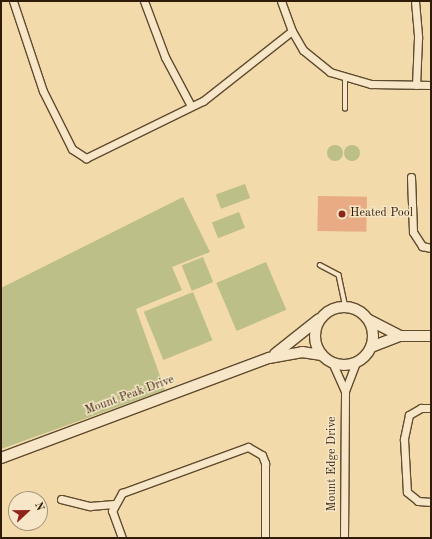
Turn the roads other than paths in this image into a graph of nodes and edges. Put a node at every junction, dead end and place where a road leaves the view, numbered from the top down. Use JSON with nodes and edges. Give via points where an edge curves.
{"nodes":[{"id":1,"x":13,"y":1,"type":"edge"},
{"id":2,"x":144,"y":1,"type":"edge"},
{"id":3,"x":281,"y":1,"type":"edge"},
{"id":4,"x":415,"y":1,"type":"edge"},
{"id":5,"x":292,"y":31,"type":"junction"},
{"id":6,"x":345,"y":79,"type":"junction"},
{"id":7,"x":416,"y":85,"type":"junction"},
{"id":8,"x":431,"y":85,"type":"edge"},
{"id":9,"x":191,"y":106,"type":"junction"},
{"id":10,"x":345,"y":109,"type":"dead end"},
{"id":11,"x":412,"y":177,"type":"dead end"},
{"id":12,"x":431,"y":248,"type":"edge"},
{"id":13,"x":320,"y":265,"type":"dead end"},
{"id":14,"x":346,"y":307,"type":"junction"},
{"id":15,"x":322,"y":317,"type":"junction"},
{"id":16,"x":369,"y":320,"type":"junction"},
{"id":17,"x":400,"y":336,"type":"junction"},
{"id":18,"x":431,"y":336,"type":"edge"},
{"id":19,"x":371,"y":348,"type":"junction"},
{"id":20,"x":322,"y":355,"type":"junction"},
{"id":21,"x":269,"y":358,"type":"junction"},
{"id":22,"x":332,"y":362,"type":"junction"},
{"id":23,"x":356,"y":362,"type":"junction"},
{"id":24,"x":344,"y":390,"type":"junction"},
{"id":25,"x":431,"y":408,"type":"edge"},
{"id":26,"x":1,"y":458,"type":"edge"},
{"id":27,"x":60,"y":498,"type":"dead end"},
{"id":28,"x":431,"y":502,"type":"edge"},
{"id":29,"x":114,"y":504,"type":"junction"},
{"id":30,"x":122,"y":538,"type":"edge"},
{"id":31,"x":265,"y":538,"type":"edge"},
{"id":32,"x":344,"y":538,"type":"edge"}],
"edges":[{"from":1,"to":9,"type":"street","via":[[43,91],[72,149],[80,157],[99,154]]},
{"from":2,"to":9,"type":"street","via":[[165,57]]},
{"from":3,"to":5,"type":"street"},
{"from":4,"to":7,"type":"street","via":[[418,38]]},
{"from":5,"to":6,"type":"street","via":[[320,66]]},
{"from":5,"to":9,"type":"street","via":[[222,88]]},
{"from":6,"to":7,"type":"street","via":[[371,84]]},
{"from":6,"to":10,"type":"lane"},
{"from":7,"to":8,"type":"street"},
{"from":11,"to":12,"type":"street","via":[[413,232],[418,242]]},
{"from":13,"to":14,"type":"lane","via":[[339,275]]},
{"from":14,"to":15,"type":"street","name":"Mount Peak Drive","via":[[332,309]]},
{"from":14,"to":16,"type":"street","via":[[359,310]]},
{"from":15,"to":20,"type":"street","via":[[315,336]]},
{"from":15,"to":21,"type":"street","name":"Mount Peak Drive"},
{"from":16,"to":17,"type":"street"},
{"from":16,"to":19,"type":"street","via":[[373,334]]},
{"from":17,"to":18,"type":"street"},
{"from":17,"to":19,"type":"street"},
{"from":19,"to":23,"type":"street"},
{"from":20,"to":21,"type":"street","name":"Mount Peak Drive","via":[[302,352]]},
{"from":20,"to":22,"type":"street","name":"Mount Peak Drive"},
{"from":21,"to":26,"type":"street","name":"Mount Peak Drive"},
{"from":22,"to":23,"type":"street"},
{"from":22,"to":24,"type":"street","name":"Mount Edge Drive"},
{"from":23,"to":24,"type":"street","name":"Mount Edge Drive"},
{"from":24,"to":32,"type":"street","name":"Mount Edge Drive"},
{"from":25,"to":28,"type":"street","via":[[422,408],[408,415],[404,439],[407,492],[418,501]]},
{"from":27,"to":29,"type":"street","via":[[90,506]]},
{"from":29,"to":30,"type":"street"},
{"from":29,"to":31,"type":"street","via":[[122,494],[248,447],[262,455],[265,463]]}]}
